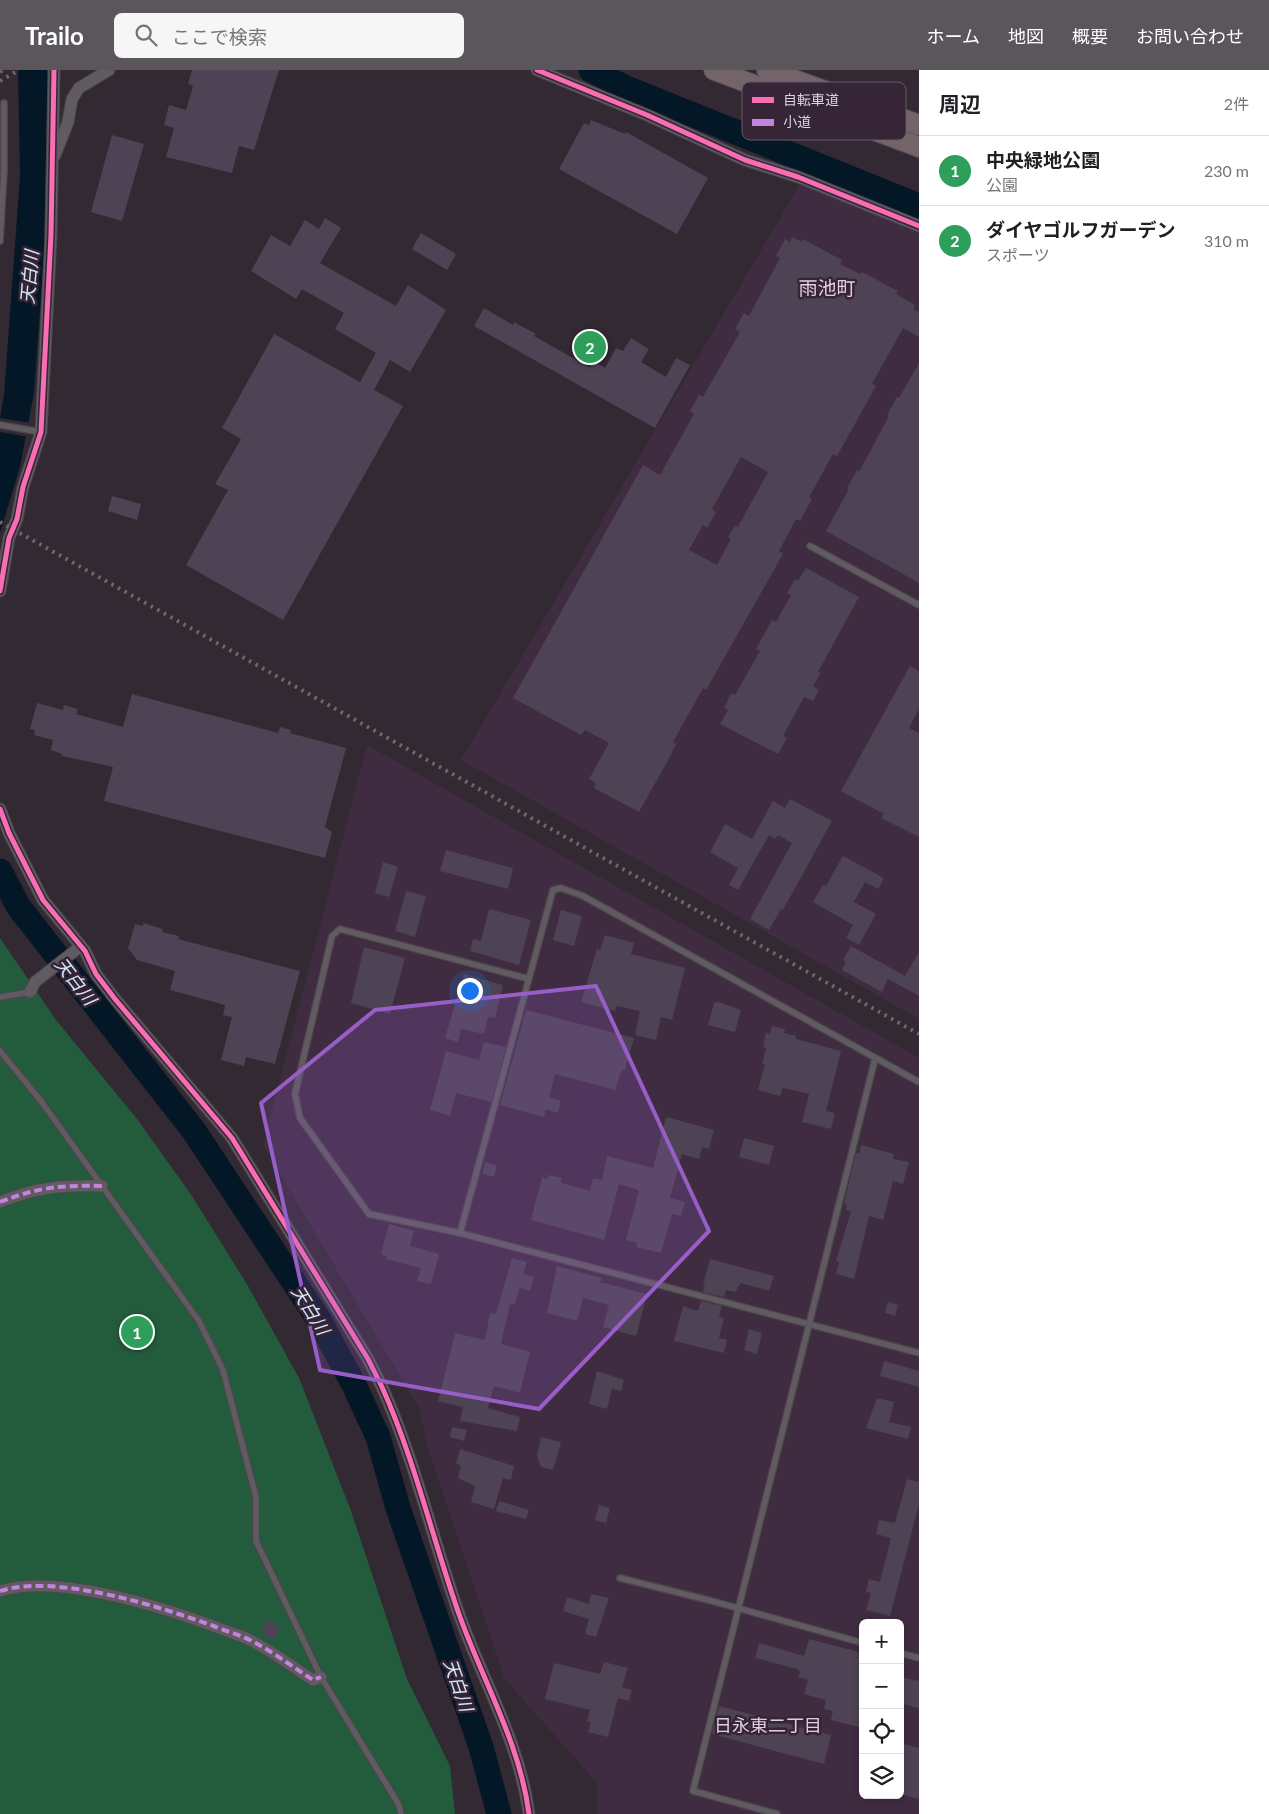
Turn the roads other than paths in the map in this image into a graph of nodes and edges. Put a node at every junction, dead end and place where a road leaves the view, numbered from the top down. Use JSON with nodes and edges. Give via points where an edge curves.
{"nodes":[{"id":1,"x":54,"y":70,"type":"edge"},
{"id":2,"x":109,"y":70,"type":"edge"},
{"id":3,"x":537,"y":70,"type":"edge"},
{"id":4,"x":714,"y":70,"type":"edge"},
{"id":5,"x":767,"y":70,"type":"edge"},
{"id":6,"x":755,"y":82,"type":"edge"},
{"id":7,"x":790,"y":82,"type":"edge"},
{"id":8,"x":4,"y":103,"type":"dead end"},
{"id":9,"x":906,"y":123,"type":"edge"},
{"id":10,"x":919,"y":126,"type":"edge"},
{"id":11,"x":905,"y":140,"type":"edge"},
{"id":12,"x":919,"y":147,"type":"edge"},
{"id":13,"x":52,"y":161,"type":"junction"},
{"id":14,"x":919,"y":226,"type":"edge"},
{"id":15,"x":0,"y":241,"type":"edge"},
{"id":16,"x":0,"y":425,"type":"edge"},
{"id":17,"x":38,"y":432,"type":"junction"},
{"id":18,"x":810,"y":546,"type":"dead end"},
{"id":19,"x":0,"y":591,"type":"edge"},
{"id":20,"x":919,"y":605,"type":"edge"},
{"id":21,"x":0,"y":809,"type":"edge"},
{"id":22,"x":78,"y":948,"type":"junction"},
{"id":23,"x":529,"y":978,"type":"junction"},
{"id":24,"x":32,"y":987,"type":"joint"},
{"id":25,"x":0,"y":997,"type":"edge"},
{"id":26,"x":0,"y":1051,"type":"edge"},
{"id":27,"x":875,"y":1060,"type":"junction"},
{"id":28,"x":919,"y":1082,"type":"edge"},
{"id":29,"x":102,"y":1186,"type":"junction"},
{"id":30,"x":0,"y":1202,"type":"edge"},
{"id":31,"x":460,"y":1233,"type":"junction"},
{"id":32,"x":809,"y":1325,"type":"junction"},
{"id":33,"x":919,"y":1353,"type":"edge"},
{"id":34,"x":620,"y":1578,"type":"dead end"},
{"id":35,"x":0,"y":1591,"type":"edge"},
{"id":36,"x":739,"y":1608,"type":"junction"},
{"id":37,"x":859,"y":1641,"type":"edge"},
{"id":38,"x":904,"y":1654,"type":"edge"},
{"id":39,"x":919,"y":1658,"type":"edge"},
{"id":40,"x":321,"y":1677,"type":"junction"},
{"id":41,"x":402,"y":1814,"type":"edge"},
{"id":42,"x":528,"y":1814,"type":"edge"},
{"id":43,"x":777,"y":1814,"type":"edge"}],
"edges":[{"from":1,"to":13,"type":"street"},
{"from":2,"to":13,"type":"street","via":[[79,88],[72,99],[68,122]]},
{"from":3,"to":14,"type":"street","via":[[745,160],[798,177]]},
{"from":4,"to":6,"type":"highway"},
{"from":5,"to":7,"type":"highway"},
{"from":8,"to":15,"type":"lane"},
{"from":9,"to":10,"type":"highway"},
{"from":11,"to":12,"type":"highway"},
{"from":13,"to":17,"type":"street","via":[[51,235]]},
{"from":16,"to":17,"type":"lane"},
{"from":17,"to":19,"type":"street","via":[[17,519],[8,538]]},
{"from":18,"to":20,"type":"lane"},
{"from":21,"to":22,"type":"street","via":[[43,900]]},
{"from":22,"to":24,"type":"street"},
{"from":22,"to":42,"type":"street","via":[[115,999],[232,1138],[368,1359],[382,1387],[462,1623],[510,1734]]},
{"from":23,"to":27,"type":"lane","via":[[552,890],[560,888],[583,896]]},
{"from":23,"to":31,"type":"lane"},
{"from":23,"to":31,"type":"lane","via":[[340,929],[332,936],[295,1094],[300,1118],[369,1214]]},
{"from":24,"to":25,"type":"lane"},
{"from":26,"to":29,"type":"lane","via":[[41,1101]]},
{"from":27,"to":28,"type":"lane"},
{"from":27,"to":32,"type":"lane"},
{"from":29,"to":30,"type":"street","via":[[62,1185],[27,1192]]},
{"from":29,"to":40,"type":"lane","via":[[197,1317],[223,1370],[256,1496],[256,1541]]},
{"from":31,"to":32,"type":"lane"},
{"from":32,"to":33,"type":"lane"},
{"from":32,"to":36,"type":"lane"},
{"from":34,"to":36,"type":"lane"},
{"from":35,"to":40,"type":"street","via":[[12,1587],[59,1588],[110,1596],[185,1616],[251,1640],[313,1680]]},
{"from":36,"to":37,"type":"lane"},
{"from":36,"to":43,"type":"lane","via":[[693,1791]]},
{"from":38,"to":39,"type":"lane"},
{"from":40,"to":41,"type":"lane"}]}
